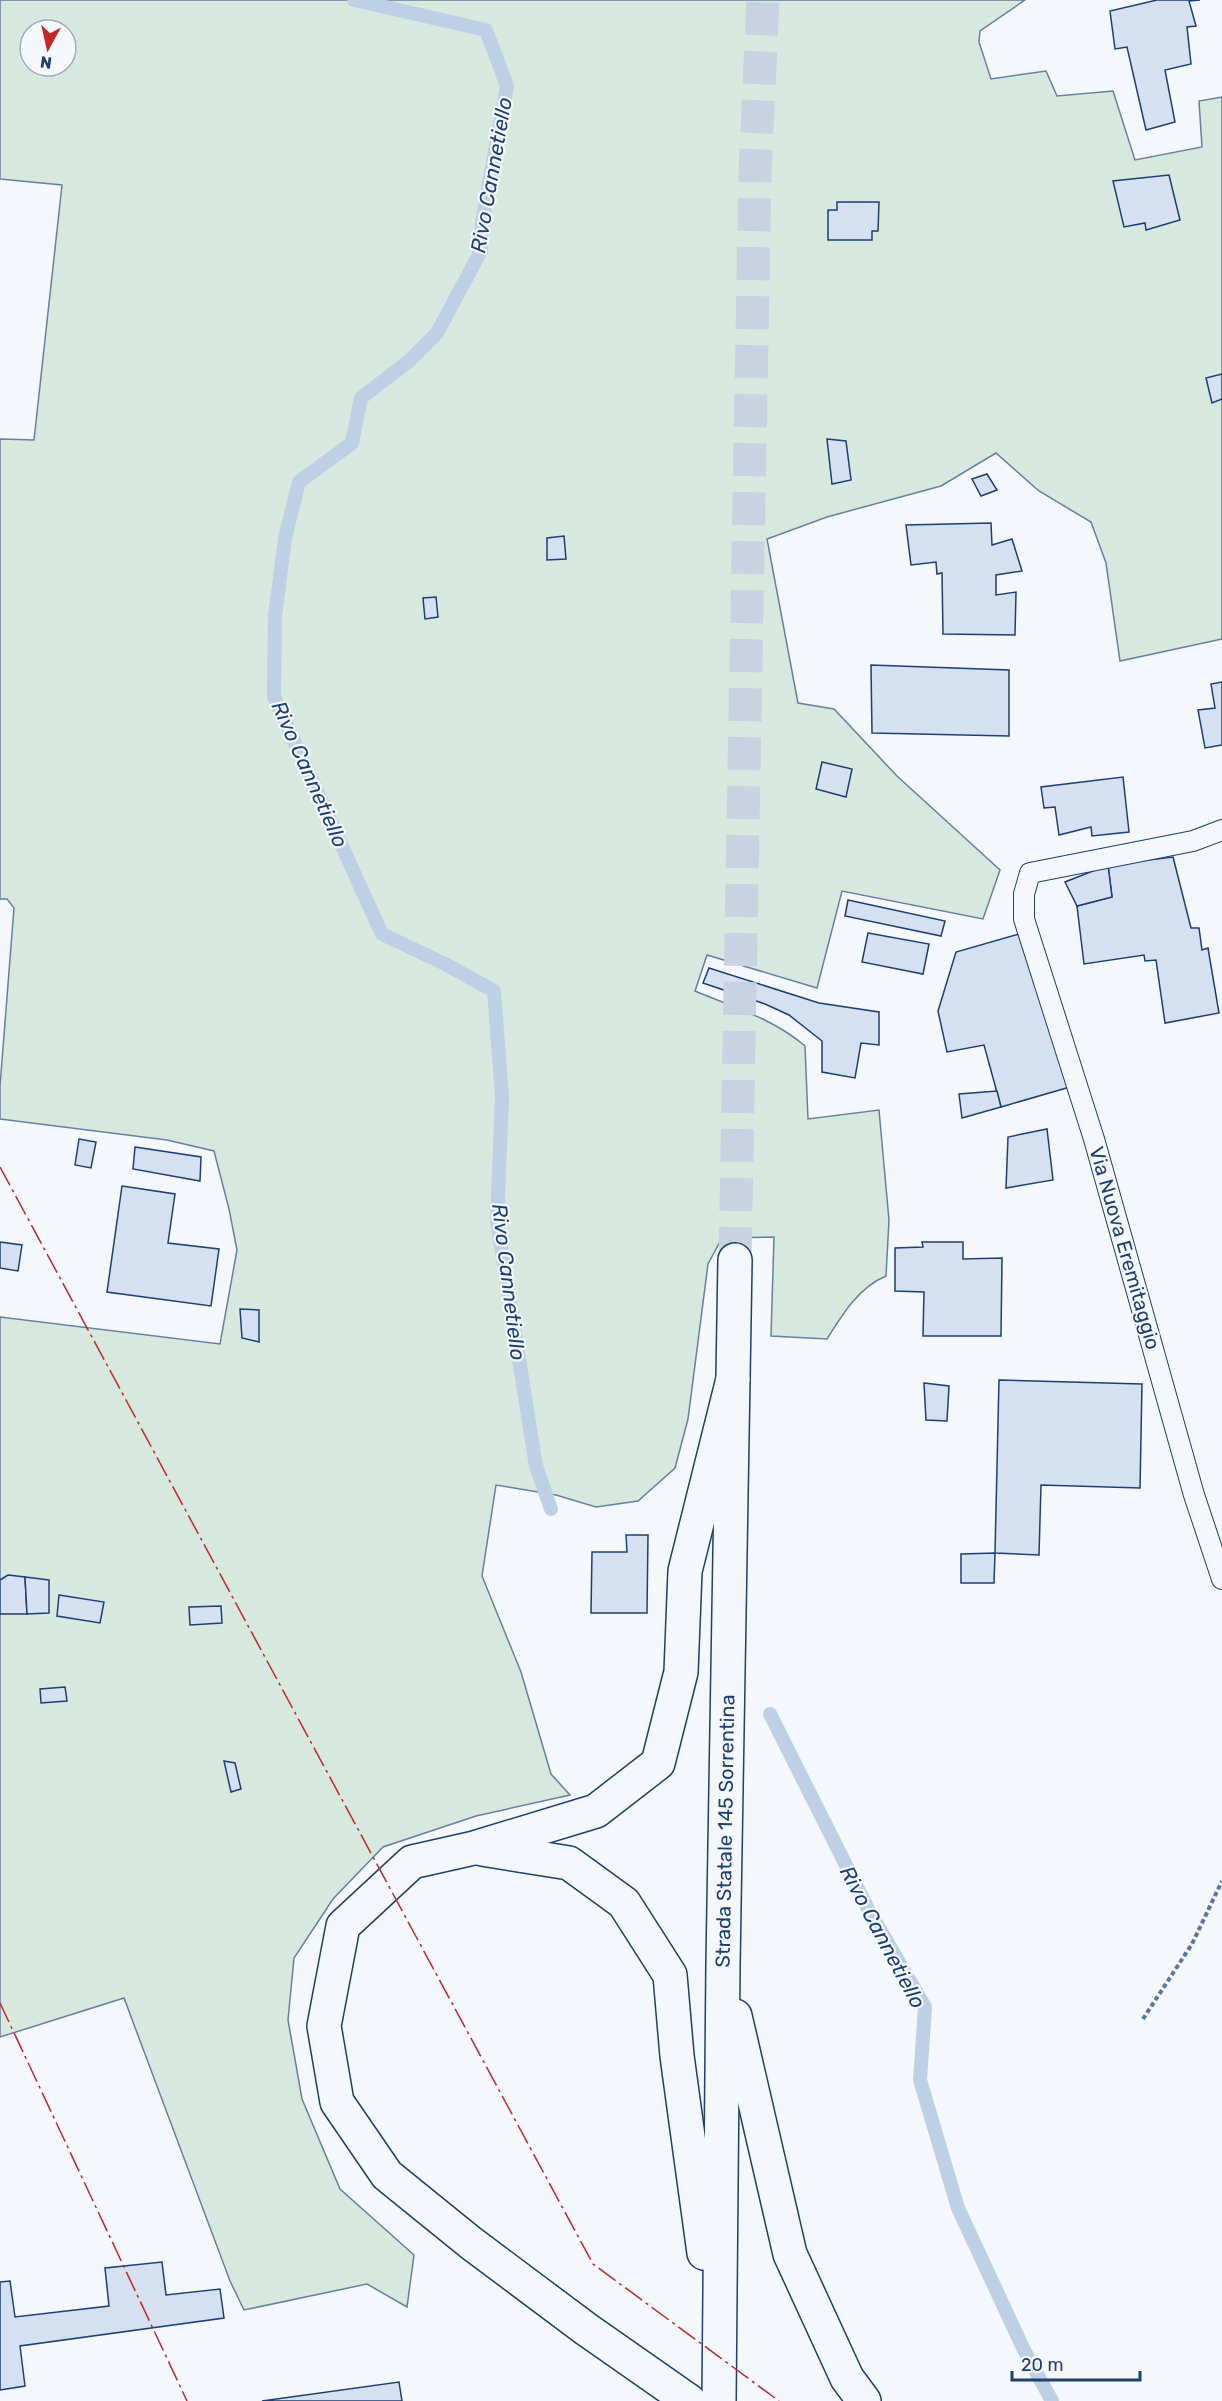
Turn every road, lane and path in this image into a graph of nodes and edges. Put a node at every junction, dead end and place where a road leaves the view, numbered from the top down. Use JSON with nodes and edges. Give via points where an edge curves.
{"nodes":[{"id":1,"x":1222,"y":830,"type":"edge"},
{"id":2,"x":735,"y":1260,"type":"tunnel mouth"},
{"id":3,"x":733,"y":1379,"type":"junction"},
{"id":4,"x":1222,"y":1579,"type":"edge"},
{"id":5,"x":474,"y":1848,"type":"junction"},
{"id":6,"x":1222,"y":1881,"type":"edge"},
{"id":7,"x":723,"y":1964,"type":"junction"},
{"id":8,"x":1143,"y":2019,"type":"dead end"},
{"id":9,"x":719,"y":2385,"type":"edge"},
{"id":10,"x":689,"y":2401,"type":"edge"},
{"id":11,"x":864,"y":2401,"type":"edge"}],
"edges":[{"from":1,"to":4,"type":"lane","name":"Via Nuova Eremitaggio","via":[[1193,841],[1030,873],[1024,894],[1024,919],[1094,1139],[1194,1496]]},
{"from":2,"to":3,"type":"highway","name":"Strada Statale 145 Sorrentina"},
{"from":3,"to":5,"type":"highway","via":[[685,1572],[681,1672],[658,1763],[596,1811]]},
{"from":3,"to":7,"type":"highway","name":"Strada Statale 145 Sorrentina"},
{"from":5,"to":9,"type":"highway","via":[[569,1863],[624,1903],[670,1975]]},
{"from":5,"to":10,"type":"highway","via":[[412,1862],[343,1926],[324,2026],[337,2102],[387,2175],[586,2329]]},
{"from":6,"to":8,"type":"path","via":[[1192,1944]]},
{"from":7,"to":9,"type":"highway","name":"Strada Statale 145 Sorrentina"},
{"from":7,"to":11,"type":"highway","via":[[790,2254],[847,2378]]}]}
